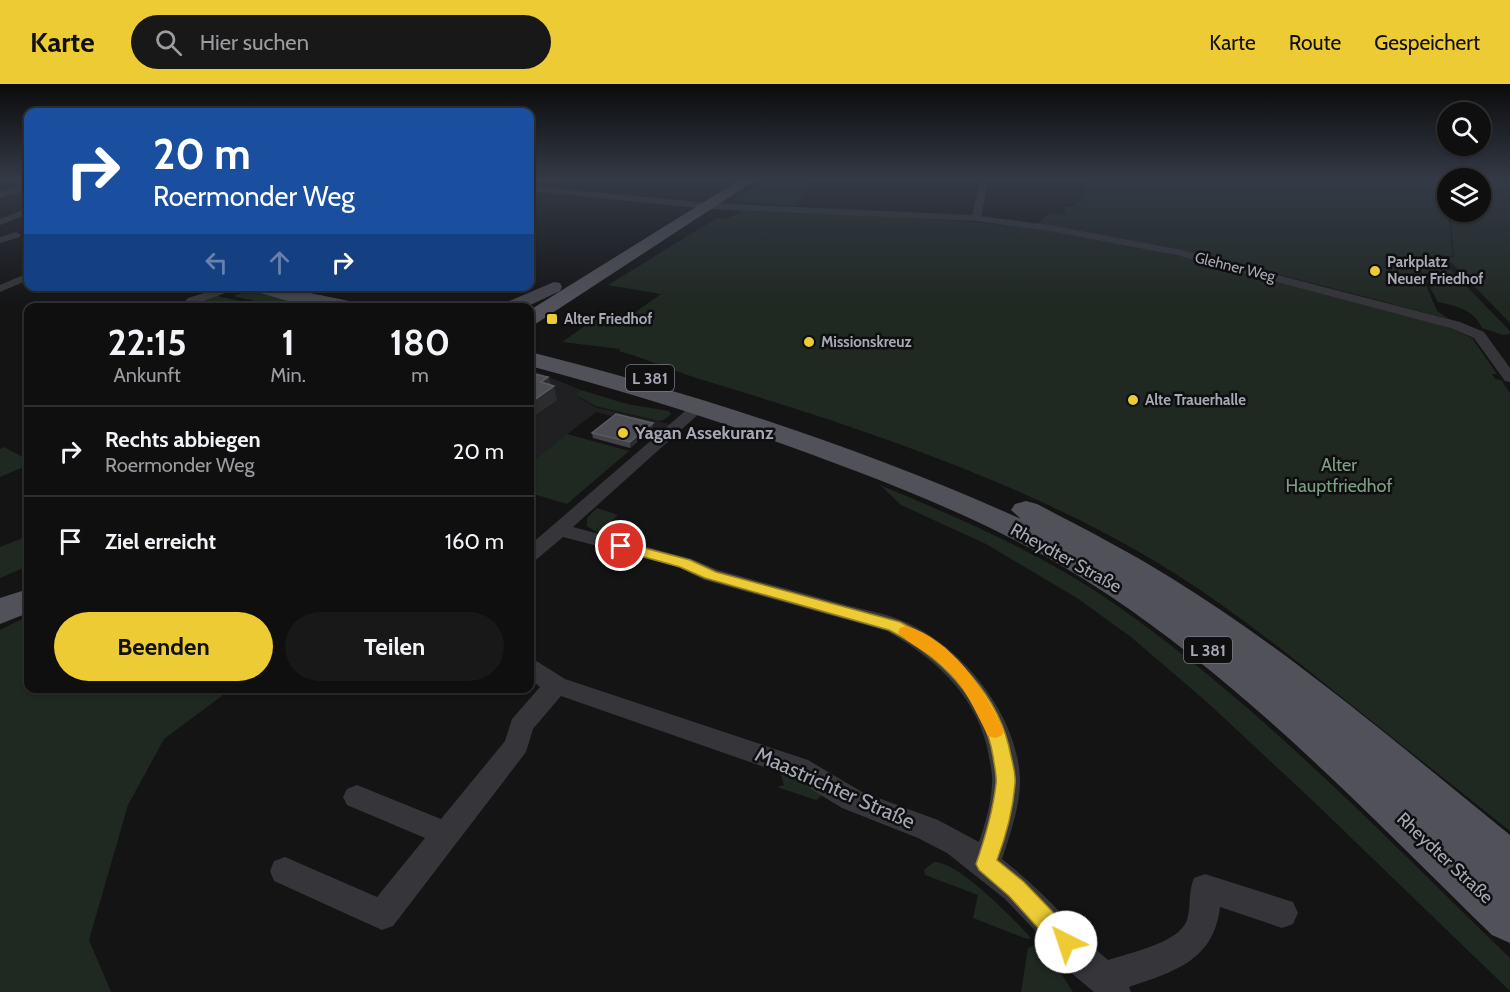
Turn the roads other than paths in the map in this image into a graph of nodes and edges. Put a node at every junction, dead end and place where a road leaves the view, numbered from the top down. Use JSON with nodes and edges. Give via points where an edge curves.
{"nodes":[{"id":1,"x":670,"y":221,"type":"edge"},
{"id":2,"x":675,"y":221,"type":"edge"},
{"id":3,"x":1000,"y":221,"type":"edge"},
{"id":4,"x":16,"y":235,"type":"dead end"},
{"id":5,"x":0,"y":240,"type":"edge"},
{"id":6,"x":24,"y":278,"type":"edge"},
{"id":7,"x":554,"y":287,"type":"junction"},
{"id":8,"x":0,"y":289,"type":"edge"},
{"id":9,"x":225,"y":291,"type":"edge"},
{"id":10,"x":273,"y":291,"type":"edge"},
{"id":11,"x":282,"y":294,"type":"junction"},
{"id":12,"x":192,"y":303,"type":"edge"},
{"id":13,"x":308,"y":303,"type":"edge"},
{"id":14,"x":332,"y":303,"type":"edge"},
{"id":15,"x":517,"y":303,"type":"edge"},
{"id":16,"x":529,"y":303,"type":"edge"},
{"id":17,"x":534,"y":316,"type":"edge"},
{"id":18,"x":534,"y":357,"type":"edge"},
{"id":19,"x":534,"y":358,"type":"edge"},
{"id":20,"x":1510,"y":378,"type":"edge"},
{"id":21,"x":697,"y":408,"type":"junction"},
{"id":22,"x":560,"y":530,"type":"junction"},
{"id":23,"x":534,"y":552,"type":"edge"},
{"id":24,"x":24,"y":582,"type":"edge"},
{"id":25,"x":0,"y":593,"type":"edge"},
{"id":26,"x":24,"y":602,"type":"edge"},
{"id":27,"x":0,"y":612,"type":"edge"},
{"id":28,"x":534,"y":671,"type":"edge"},
{"id":29,"x":556,"y":685,"type":"junction"},
{"id":30,"x":357,"y":797,"type":"dead end"},
{"id":31,"x":446,"y":834,"type":"junction"},
{"id":32,"x":986,"y":864,"type":"junction"},
{"id":33,"x":1510,"y":865,"type":"edge"},
{"id":34,"x":285,"y":871,"type":"dead end"},
{"id":35,"x":1282,"y":912,"type":"dead end"},
{"id":36,"x":1510,"y":918,"type":"edge"},
{"id":37,"x":1109,"y":985,"type":"edge"}],
"edges":[{"from":1,"to":7,"type":"main road"},
{"from":2,"to":17,"type":"main road"},
{"from":3,"to":20,"type":"street","name":"Glehner Weg","via":[[1169,250],[1431,319],[1479,335]]},
{"from":4,"to":5,"type":"street"},
{"from":6,"to":8,"type":"street"},
{"from":7,"to":15,"type":"main road"},
{"from":7,"to":16,"type":"main road"},
{"from":9,"to":12,"type":"street"},
{"from":10,"to":11,"type":"main road"},
{"from":11,"to":13,"type":"main road"},
{"from":11,"to":14,"type":"main road"},
{"from":18,"to":33,"type":"main road","name":"Rheydter Straße","number":"L 381","via":[[708,394],[868,446],[1003,499],[1073,533],[1213,620]]},
{"from":19,"to":21,"type":"main road","name":"Rheydter Straße","number":"L 381"},
{"from":21,"to":22,"type":"street"},
{"from":21,"to":36,"type":"main road","name":"Rheydter Straße","number":"L 381","via":[[925,488],[1051,546],[1119,586],[1257,688]]},
{"from":22,"to":23,"type":"street"},
{"from":22,"to":32,"type":"street","via":[[895,626],[919,638],[969,683],[999,742],[1006,782]]},
{"from":24,"to":25,"type":"main road"},
{"from":26,"to":27,"type":"main road"},
{"from":28,"to":29,"type":"street","name":"Maastrichter Straße"},
{"from":29,"to":31,"type":"street","via":[[521,726],[517,745]]},
{"from":29,"to":32,"type":"street","name":"Maastrichter Straße","via":[[799,768],[852,800],[928,829]]},
{"from":30,"to":31,"type":"street"},
{"from":31,"to":34,"type":"street","via":[[382,915]]},
{"from":32,"to":37,"type":"street","name":"Maastrichter Straße","via":[[1016,889]]},
{"from":35,"to":37,"type":"street","name":"Maastrichter Straße","via":[[1206,888],[1204,913],[1192,941]]}]}
